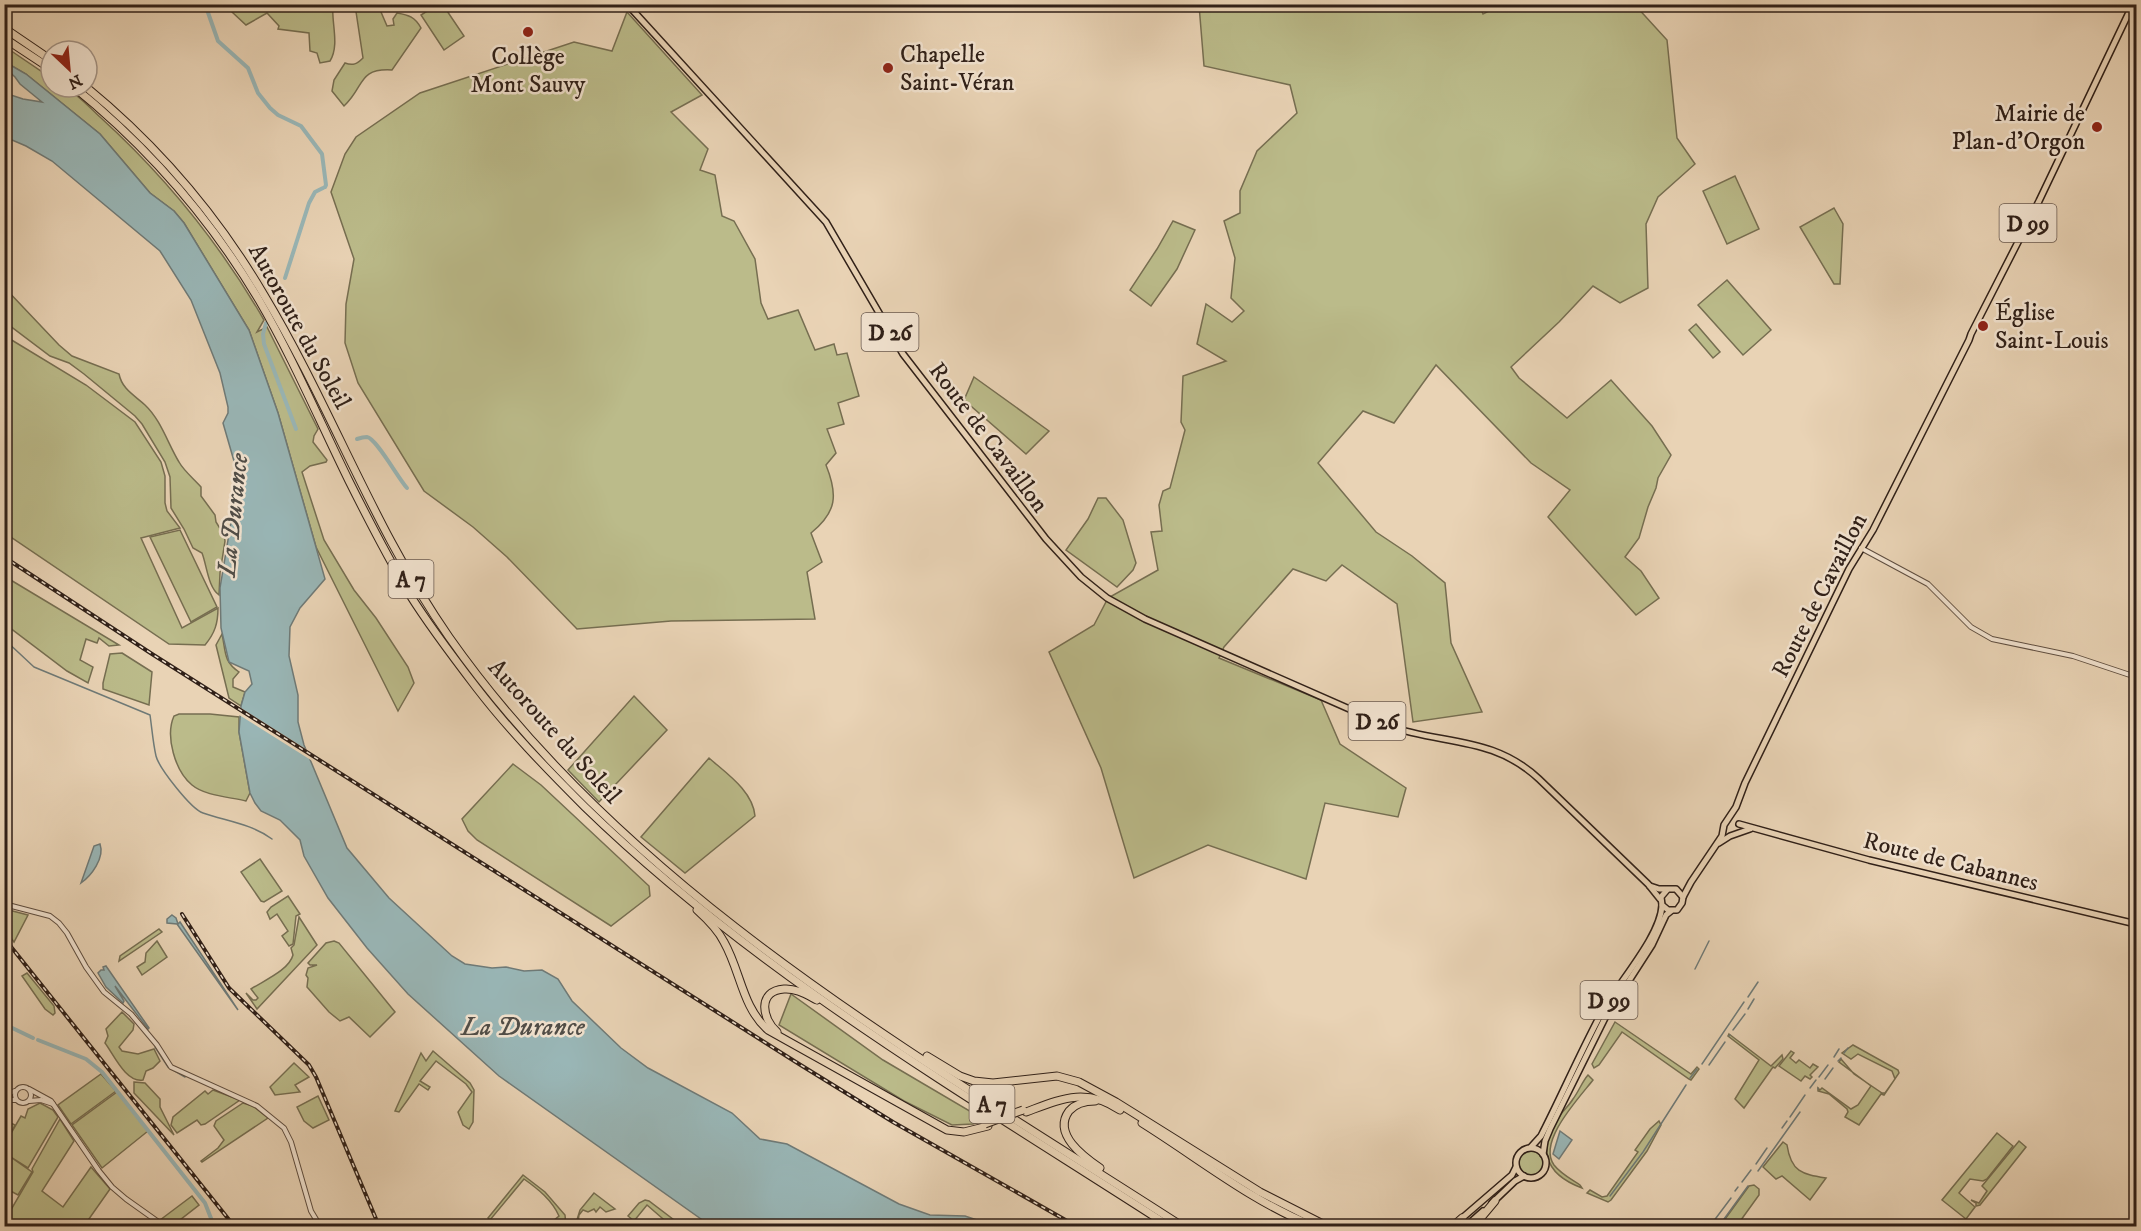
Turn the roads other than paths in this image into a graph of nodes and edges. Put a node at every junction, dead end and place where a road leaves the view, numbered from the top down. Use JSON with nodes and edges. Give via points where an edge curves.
{"nodes":[{"id":1,"x":627,"y":4,"type":"edge"},
{"id":2,"x":2133,"y":4,"type":"edge"},
{"id":3,"x":4,"y":28,"type":"edge"},
{"id":4,"x":4,"y":38,"type":"edge"},
{"id":5,"x":39,"y":52,"type":"edge"},
{"id":6,"x":39,"y":61,"type":"edge"},
{"id":7,"x":99,"y":98,"type":"edge"},
{"id":8,"x":87,"y":99,"type":"edge"},
{"id":9,"x":1861,"y":548,"type":"junction"},
{"id":10,"x":2136,"y":677,"type":"edge"},
{"id":11,"x":1736,"y":807,"type":"junction"},
{"id":12,"x":1728,"y":821,"type":"junction"},
{"id":13,"x":1738,"y":822,"type":"junction"},
{"id":14,"x":1757,"y":828,"type":"junction"},
{"id":15,"x":1724,"y":831,"type":"junction"},
{"id":16,"x":1739,"y":832,"type":"junction"},
{"id":17,"x":1730,"y":836,"type":"junction"},
{"id":18,"x":1715,"y":846,"type":"junction"},
{"id":19,"x":656,"y":872,"type":"junction"},
{"id":20,"x":1691,"y":882,"type":"junction"},
{"id":21,"x":1648,"y":885,"type":"junction"},
{"id":22,"x":1666,"y":890,"type":"junction"},
{"id":23,"x":1678,"y":890,"type":"junction"},
{"id":24,"x":1683,"y":897,"type":"junction"},
{"id":25,"x":1661,"y":902,"type":"junction"},
{"id":26,"x":4,"y":904,"type":"edge"},
{"id":27,"x":1671,"y":911,"type":"junction"},
{"id":28,"x":2136,"y":924,"type":"edge"},
{"id":29,"x":831,"y":996,"type":"junction"},
{"id":30,"x":835,"y":1009,"type":"junction"},
{"id":31,"x":29,"y":1089,"type":"junction"},
{"id":32,"x":15,"y":1091,"type":"junction"},
{"id":33,"x":4,"y":1095,"type":"edge"},
{"id":34,"x":4,"y":1100,"type":"edge"},
{"id":35,"x":16,"y":1100,"type":"junction"},
{"id":36,"x":29,"y":1101,"type":"junction"},
{"id":37,"x":53,"y":1105,"type":"junction"},
{"id":38,"x":1121,"y":1106,"type":"junction"},
{"id":39,"x":1024,"y":1111,"type":"junction"},
{"id":40,"x":1128,"y":1115,"type":"junction"},
{"id":41,"x":986,"y":1125,"type":"junction"},
{"id":42,"x":1531,"y":1148,"type":"junction"},
{"id":43,"x":1543,"y":1154,"type":"junction"},
{"id":44,"x":1516,"y":1167,"type":"junction"},
{"id":45,"x":1524,"y":1176,"type":"junction"},
{"id":46,"x":1495,"y":1201,"type":"junction"},
{"id":47,"x":1155,"y":1209,"type":"junction"},
{"id":48,"x":1462,"y":1218,"type":"joint"},
{"id":49,"x":164,"y":1227,"type":"edge"},
{"id":50,"x":320,"y":1227,"type":"edge"},
{"id":51,"x":1169,"y":1227,"type":"edge"},
{"id":52,"x":1182,"y":1227,"type":"edge"},
{"id":53,"x":1313,"y":1227,"type":"edge"},
{"id":54,"x":1327,"y":1227,"type":"edge"},
{"id":55,"x":1453,"y":1227,"type":"edge"},
{"id":56,"x":1466,"y":1227,"type":"edge"},
{"id":57,"x":1474,"y":1227,"type":"edge"}],
"edges":[{"from":1,"to":21,"type":"main road","name":"Route de Cavaillon","number":"D 26","via":[[826,222],[903,354],[1080,577],[1107,598],[1175,634],[1388,726],[1508,756],[1532,772]]},
{"from":2,"to":9,"type":"main road","name":"Route de Cavaillon","number":"D 99","via":[[2039,201]]},
{"from":3,"to":5,"type":"highway"},
{"from":4,"to":6,"type":"highway"},
{"from":7,"to":29,"type":"highway","name":"Autoroute du Soleil","number":"A 7","via":[[171,167],[238,252],[288,338],[384,532],[426,602],[485,686],[608,819],[747,935]]},
{"from":8,"to":19,"type":"highway","name":"Autoroute du Soleil","number":"A 7","via":[[154,160],[207,221],[234,261],[282,341],[408,590],[479,691],[554,776]]},
{"from":9,"to":10,"type":"street","via":[[1928,584],[1971,627],[1992,639],[2073,656]]},
{"from":9,"to":11,"type":"main road","name":"Route de Cavaillon","number":"D 99"},
{"from":11,"to":12,"type":"main road","name":"Route de Cavaillon","number":"D 99"},
{"from":11,"to":13,"type":"main road","name":"Route de Cavaillon","number":"D 99"},
{"from":12,"to":13,"type":"main road"},
{"from":12,"to":15,"type":"main road"},
{"from":13,"to":14,"type":"main road","name":"Route de Cabannes"},
{"from":13,"to":16,"type":"main road"},
{"from":14,"to":16,"type":"main road","name":"Route de Cabannes"},
{"from":14,"to":28,"type":"main road","name":"Route de Cabannes","via":[[1869,860]]},
{"from":15,"to":17,"type":"main road"},
{"from":15,"to":18,"type":"main road"},
{"from":16,"to":17,"type":"main road"},
{"from":17,"to":18,"type":"main road"},
{"from":18,"to":20,"type":"main road"},
{"from":19,"to":30,"type":"highway","name":"Autoroute du Soleil","number":"A 7"},
{"from":19,"to":41,"type":"highway","via":[[724,940],[749,1007],[768,1030],[947,1130],[964,1132]]},
{"from":20,"to":23,"type":"main road"},
{"from":20,"to":24,"type":"main road"},
{"from":21,"to":22,"type":"main road","number":"D 26"},
{"from":21,"to":25,"type":"main road","number":"D 26"},
{"from":22,"to":23,"type":"main road"},
{"from":22,"to":25,"type":"main road"},
{"from":23,"to":24,"type":"main road"},
{"from":24,"to":27,"type":"main road","via":[[1679,908]]},
{"from":25,"to":27,"type":"main road"},
{"from":25,"to":42,"type":"main road","number":"D 99","via":[[1655,929],[1604,1010],[1541,1136]]},
{"from":26,"to":50,"type":"street","via":[[50,916],[59,923],[104,992],[137,1021],[171,1067],[257,1106],[284,1128]]},
{"from":27,"to":43,"type":"main road","number":"D 99","via":[[1596,1036],[1550,1129]]},
{"from":29,"to":38,"type":"highway","via":[[960,1076],[993,1083],[1065,1077],[1097,1090]]},
{"from":29,"to":47,"type":"highway","name":"Autoroute du Soleil","number":"A 7"},
{"from":30,"to":41,"type":"highway","via":[[786,988],[770,995],[764,1008],[767,1020],[780,1035],[937,1123],[964,1129]]},
{"from":30,"to":51,"type":"highway","name":"Autoroute du Soleil","number":"A 7"},
{"from":31,"to":32,"type":"street","via":[[22,1086]]},
{"from":31,"to":36,"type":"street"},
{"from":31,"to":37,"type":"street"},
{"from":32,"to":33,"type":"street"},
{"from":32,"to":35,"type":"street"},
{"from":34,"to":35,"type":"street"},
{"from":35,"to":36,"type":"street"},
{"from":36,"to":37,"type":"street"},
{"from":37,"to":49,"type":"street","via":[[112,1187]]},
{"from":38,"to":39,"type":"highway","via":[[1099,1096],[1081,1094]]},
{"from":38,"to":54,"type":"highway","via":[[1260,1192]]},
{"from":39,"to":40,"type":"highway","via":[[1083,1096],[1101,1100]]},
{"from":39,"to":41,"type":"highway","bridge":true},
{"from":40,"to":47,"type":"highway","via":[[1085,1101],[1070,1110],[1065,1132],[1082,1155]]},
{"from":40,"to":53,"type":"highway","via":[[1257,1199]]},
{"from":42,"to":43,"type":"main road"},
{"from":42,"to":44,"type":"main road","via":[[1520,1152]]},
{"from":43,"to":45,"type":"main road","via":[[1543,1172],[1534,1178]]},
{"from":44,"to":45,"type":"main road"},
{"from":44,"to":48,"type":"main road","via":[[1512,1175]]},
{"from":45,"to":46,"type":"main road"},
{"from":46,"to":56,"type":"main road"},
{"from":46,"to":57,"type":"highway"},
{"from":47,"to":52,"type":"highway","name":"Autoroute du Soleil","number":"A 7"},
{"from":48,"to":55,"type":"highway"}]}
